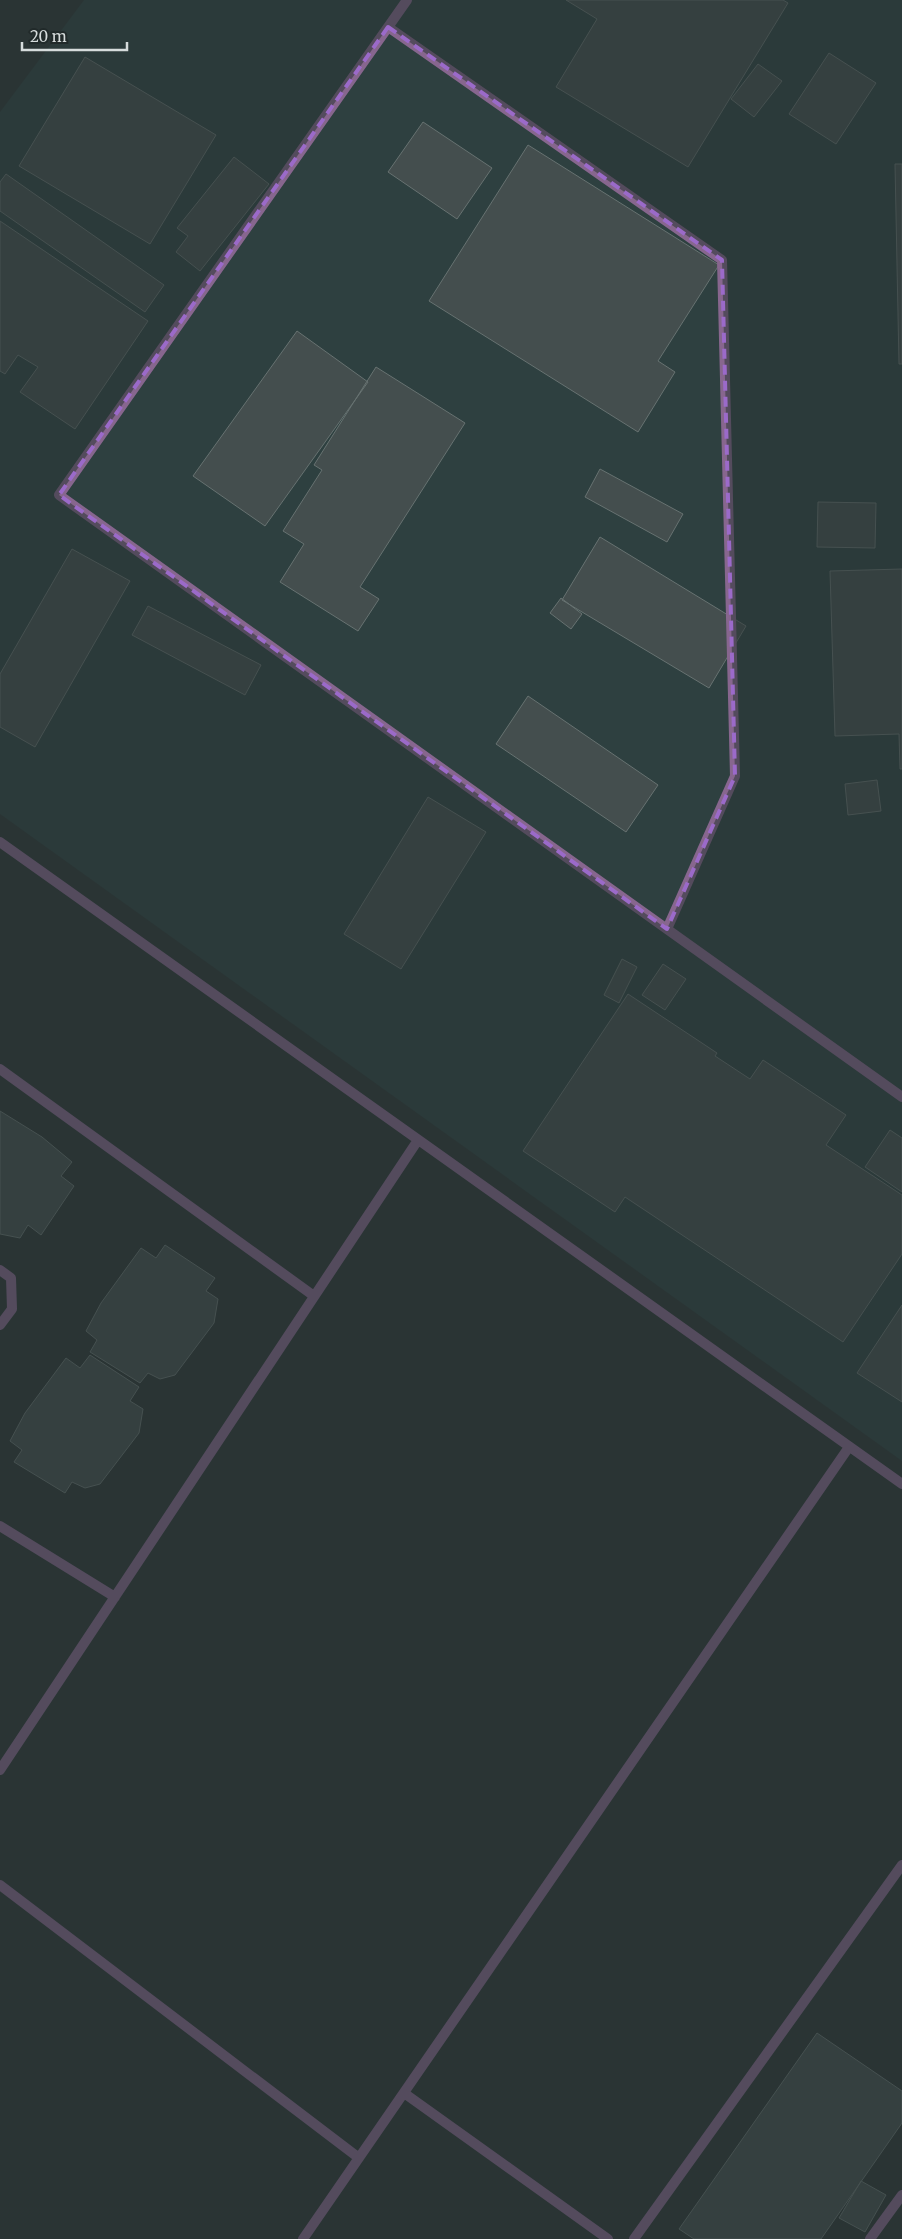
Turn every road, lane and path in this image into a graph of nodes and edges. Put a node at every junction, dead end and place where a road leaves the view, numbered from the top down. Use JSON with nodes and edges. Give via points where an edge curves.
{"nodes":[{"id":1,"x":407,"y":0,"type":"edge"},
{"id":2,"x":388,"y":27,"type":"junction"},
{"id":3,"x":0,"y":842,"type":"edge"},
{"id":4,"x":667,"y":929,"type":"junction"},
{"id":5,"x":0,"y":1069,"type":"edge"},
{"id":6,"x":902,"y":1097,"type":"edge"},
{"id":7,"x":418,"y":1140,"type":"junction"},
{"id":8,"x":0,"y":1270,"type":"edge"},
{"id":9,"x":314,"y":1296,"type":"junction"},
{"id":10,"x":0,"y":1325,"type":"edge"},
{"id":11,"x":849,"y":1447,"type":"junction"},
{"id":12,"x":902,"y":1484,"type":"edge"},
{"id":13,"x":0,"y":1526,"type":"edge"},
{"id":14,"x":115,"y":1597,"type":"junction"},
{"id":15,"x":0,"y":1770,"type":"edge"},
{"id":16,"x":902,"y":1865,"type":"edge"},
{"id":17,"x":0,"y":1886,"type":"edge"},
{"id":18,"x":404,"y":2093,"type":"junction"},
{"id":19,"x":359,"y":2158,"type":"junction"},
{"id":20,"x":902,"y":2195,"type":"edge"},
{"id":21,"x":308,"y":2237,"type":"edge"},
{"id":22,"x":608,"y":2239,"type":"edge"},
{"id":23,"x":634,"y":2239,"type":"edge"},
{"id":24,"x":870,"y":2239,"type":"edge"}],
"edges":[{"from":1,"to":2,"type":"street"},
{"from":2,"to":4,"type":"street","via":[[722,260],[735,776]]},
{"from":2,"to":4,"type":"street","via":[[59,495]]},
{"from":3,"to":7,"type":"street"},
{"from":4,"to":6,"type":"street"},
{"from":5,"to":9,"type":"street"},
{"from":7,"to":9,"type":"street"},
{"from":7,"to":11,"type":"street"},
{"from":8,"to":10,"type":"street","via":[[11,1278],[12,1309]]},
{"from":9,"to":14,"type":"street"},
{"from":11,"to":12,"type":"street"},
{"from":11,"to":18,"type":"street"},
{"from":13,"to":14,"type":"street"},
{"from":14,"to":15,"type":"street"},
{"from":16,"to":23,"type":"street"},
{"from":17,"to":19,"type":"street"},
{"from":18,"to":19,"type":"street"},
{"from":18,"to":22,"type":"street"},
{"from":19,"to":21,"type":"street"},
{"from":20,"to":24,"type":"street"}]}
